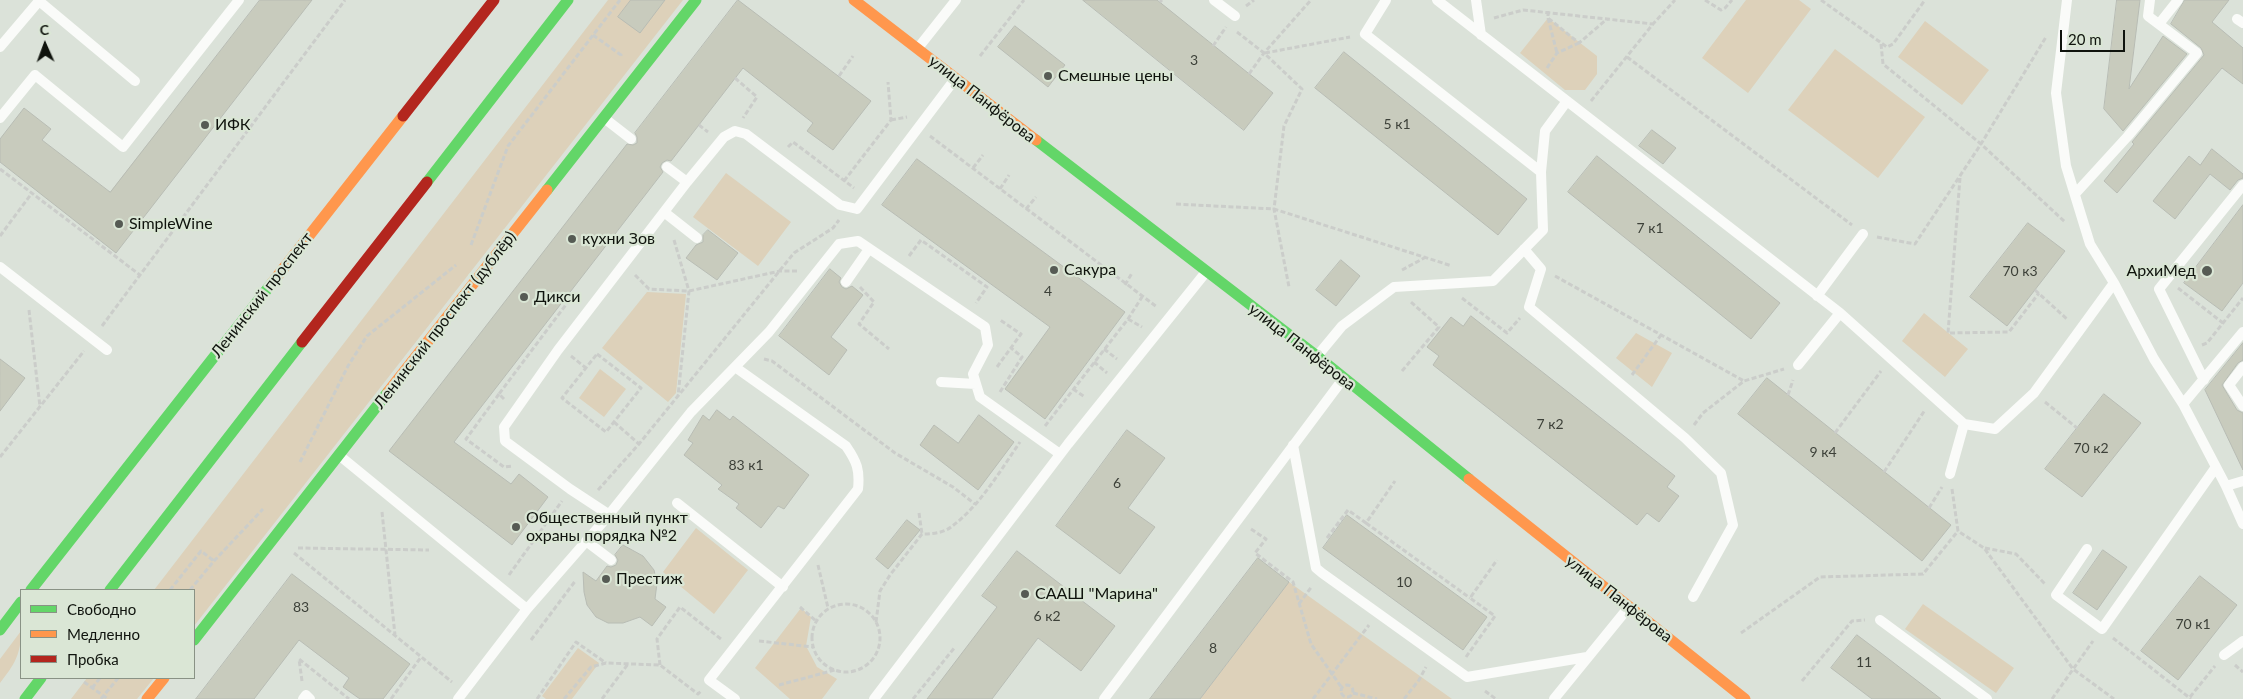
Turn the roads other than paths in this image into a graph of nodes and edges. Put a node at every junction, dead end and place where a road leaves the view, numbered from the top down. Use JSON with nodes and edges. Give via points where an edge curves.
{"nodes":[{"id":1,"x":239,"y":0,"type":"edge"},
{"id":2,"x":494,"y":0,"type":"edge"},
{"id":3,"x":568,"y":0,"type":"edge"},
{"id":4,"x":696,"y":0,"type":"edge"},
{"id":5,"x":854,"y":0,"type":"edge"},
{"id":6,"x":956,"y":0,"type":"edge"},
{"id":7,"x":1214,"y":0,"type":"edge"},
{"id":8,"x":1386,"y":0,"type":"edge"},
{"id":9,"x":1437,"y":0,"type":"edge"},
{"id":10,"x":1476,"y":0,"type":"edge"},
{"id":11,"x":2067,"y":0,"type":"edge"},
{"id":12,"x":2150,"y":0,"type":"edge"},
{"id":13,"x":2178,"y":0,"type":"edge"},
{"id":14,"x":1235,"y":16,"type":"dead end"},
{"id":15,"x":2159,"y":24,"type":"junction"},
{"id":16,"x":1481,"y":36,"type":"junction"},
{"id":17,"x":0,"y":47,"type":"edge"},
{"id":18,"x":917,"y":49,"type":"junction"},
{"id":19,"x":956,"y":78,"type":"junction"},
{"id":20,"x":135,"y":81,"type":"dead end"},
{"id":21,"x":1567,"y":101,"type":"junction"},
{"id":22,"x":602,"y":117,"type":"junction"},
{"id":23,"x":0,"y":118,"type":"edge"},
{"id":24,"x":631,"y":139,"type":"dead end"},
{"id":25,"x":667,"y":167,"type":"dead end"},
{"id":26,"x":1541,"y":172,"type":"junction"},
{"id":27,"x":687,"y":182,"type":"junction"},
{"id":28,"x":2243,"y":185,"type":"edge"},
{"id":29,"x":2075,"y":194,"type":"junction"},
{"id":30,"x":664,"y":212,"type":"junction"},
{"id":31,"x":1863,"y":234,"type":"road end"},
{"id":32,"x":697,"y":238,"type":"dead end"},
{"id":33,"x":869,"y":249,"type":"junction"},
{"id":34,"x":1524,"y":249,"type":"junction"},
{"id":35,"x":0,"y":267,"type":"edge"},
{"id":36,"x":1206,"y":272,"type":"junction"},
{"id":37,"x":848,"y":279,"type":"road end"},
{"id":38,"x":2114,"y":283,"type":"junction"},
{"id":39,"x":1817,"y":296,"type":"junction"},
{"id":40,"x":1840,"y":313,"type":"junction"},
{"id":41,"x":2243,"y":332,"type":"edge"},
{"id":42,"x":107,"y":350,"type":"dead end"},
{"id":43,"x":1317,"y":356,"type":"junction"},
{"id":44,"x":1798,"y":365,"type":"road end"},
{"id":45,"x":735,"y":367,"type":"junction"},
{"id":46,"x":2243,"y":367,"type":"edge"},
{"id":47,"x":1343,"y":379,"type":"junction"},
{"id":48,"x":2204,"y":380,"type":"junction"},
{"id":49,"x":942,"y":382,"type":"dead end"},
{"id":50,"x":976,"y":384,"type":"junction"},
{"id":51,"x":2183,"y":404,"type":"junction"},
{"id":52,"x":2243,"y":406,"type":"edge"},
{"id":53,"x":1964,"y":424,"type":"junction"},
{"id":54,"x":1293,"y":445,"type":"junction"},
{"id":55,"x":1060,"y":454,"type":"junction"},
{"id":56,"x":339,"y":455,"type":"junction"},
{"id":57,"x":2216,"y":467,"type":"junction"},
{"id":58,"x":1950,"y":474,"type":"road end"},
{"id":59,"x":2243,"y":481,"type":"edge"},
{"id":60,"x":2226,"y":486,"type":"junction"},
{"id":61,"x":677,"y":503,"type":"dead end"},
{"id":62,"x":608,"y":514,"type":"junction"},
{"id":63,"x":2243,"y":524,"type":"edge"},
{"id":64,"x":586,"y":541,"type":"junction"},
{"id":65,"x":2087,"y":549,"type":"dead end"},
{"id":66,"x":611,"y":560,"type":"dead end"},
{"id":67,"x":783,"y":586,"type":"junction"},
{"id":68,"x":32,"y":589,"type":"edge"},
{"id":69,"x":111,"y":589,"type":"edge"},
{"id":70,"x":1693,"y":597,"type":"dead end"},
{"id":71,"x":20,"y":603,"type":"edge"},
{"id":72,"x":1628,"y":607,"type":"junction"},
{"id":73,"x":527,"y":609,"type":"junction"},
{"id":74,"x":1880,"y":620,"type":"road end"},
{"id":75,"x":0,"y":630,"type":"edge"},
{"id":76,"x":195,"y":639,"type":"edge"},
{"id":77,"x":2243,"y":640,"type":"edge"},
{"id":78,"x":2224,"y":655,"type":"road end"},
{"id":79,"x":1587,"y":657,"type":"junction"},
{"id":80,"x":40,"y":679,"type":"edge"},
{"id":81,"x":163,"y":679,"type":"edge"},
{"id":82,"x":461,"y":695,"type":"edge"},
{"id":83,"x":1739,"y":697,"type":"edge"},
{"id":84,"x":25,"y":699,"type":"edge"},
{"id":85,"x":147,"y":699,"type":"edge"},
{"id":86,"x":735,"y":699,"type":"edge"},
{"id":87,"x":874,"y":699,"type":"edge"},
{"id":88,"x":1104,"y":699,"type":"edge"},
{"id":89,"x":1554,"y":699,"type":"edge"},
{"id":90,"x":1987,"y":699,"type":"edge"}],
"edges":[{"from":1,"to":23,"type":"lane","via":[[123,147],[35,75]]},
{"from":2,"to":68,"type":"street","name":"Ленинский проспект"},
{"from":3,"to":69,"type":"street"},
{"from":4,"to":22,"type":"street","name":"Ленинский проспект (дублёр)"},
{"from":5,"to":18,"type":"street","name":"улица Панфёрова"},
{"from":6,"to":18,"type":"lane"},
{"from":7,"to":14,"type":"lane"},
{"from":8,"to":26,"type":"lane","via":[[1365,34]]},
{"from":9,"to":16,"type":"lane"},
{"from":10,"to":16,"type":"lane"},
{"from":11,"to":29,"type":"lane","via":[[2056,93],[2066,166]]},
{"from":12,"to":15,"type":"lane","via":[[2148,16]]},
{"from":13,"to":15,"type":"lane"},
{"from":15,"to":29,"type":"lane","via":[[2198,54]]},
{"from":16,"to":21,"type":"lane"},
{"from":17,"to":20,"type":"lane","via":[[39,1]]},
{"from":18,"to":19,"type":"street","name":"улица Панфёрова"},
{"from":19,"to":27,"type":"lane","via":[[857,209],[840,205],[746,134],[735,131],[724,137]]},
{"from":19,"to":36,"type":"street","name":"улица Панфёрова"},
{"from":21,"to":26,"type":"lane","via":[[1545,131]]},
{"from":21,"to":39,"type":"lane"},
{"from":22,"to":24,"type":"lane"},
{"from":22,"to":56,"type":"street","name":"Ленинский проспект (дублёр)"},
{"from":25,"to":27,"type":"lane"},
{"from":26,"to":34,"type":"lane","via":[[1543,230]]},
{"from":27,"to":30,"type":"lane"},
{"from":28,"to":48,"type":"lane","via":[[2160,289]]},
{"from":29,"to":38,"type":"lane","via":[[2090,244]]},
{"from":30,"to":32,"type":"lane"},
{"from":30,"to":62,"type":"lane","via":[[504,426],[505,441]]},
{"from":31,"to":39,"type":"lane"},
{"from":33,"to":37,"type":"lane"},
{"from":33,"to":45,"type":"lane","via":[[858,241],[839,244],[769,332]]},
{"from":33,"to":50,"type":"lane","via":[[985,327],[988,345],[973,374]]},
{"from":34,"to":43,"type":"lane","via":[[1493,281],[1394,287],[1342,326]]},
{"from":34,"to":70,"type":"lane","via":[[1541,269],[1528,308],[1685,438],[1722,473],[1733,525]]},
{"from":35,"to":42,"type":"lane"},
{"from":36,"to":43,"type":"street","name":"улица Панфёрова"},
{"from":36,"to":55,"type":"lane"},
{"from":38,"to":51,"type":"lane","via":[[2154,360]]},
{"from":38,"to":53,"type":"lane","via":[[2034,393],[1995,429]]},
{"from":39,"to":40,"type":"lane"},
{"from":40,"to":44,"type":"lane"},
{"from":40,"to":53,"type":"lane"},
{"from":41,"to":48,"type":"lane"},
{"from":43,"to":47,"type":"street","name":"улица Панфёрова"},
{"from":45,"to":62,"type":"lane","via":[[691,412]]},
{"from":45,"to":67,"type":"lane","via":[[846,446],[859,472],[858,489]]},
{"from":46,"to":52,"type":"lane","via":[[2229,385]]},
{"from":47,"to":54,"type":"lane"},
{"from":47,"to":72,"type":"street","name":"улица Панфёрова"},
{"from":48,"to":51,"type":"lane"},
{"from":49,"to":50,"type":"lane"},
{"from":50,"to":55,"type":"lane","via":[[980,397]]},
{"from":51,"to":57,"type":"lane"},
{"from":53,"to":58,"type":"lane"},
{"from":54,"to":79,"type":"lane","via":[[1316,568],[1322,573],[1467,677]]},
{"from":54,"to":88,"type":"lane"},
{"from":55,"to":87,"type":"lane"},
{"from":56,"to":73,"type":"lane"},
{"from":56,"to":76,"type":"street","name":"Ленинский проспект (дублёр)"},
{"from":57,"to":60,"type":"lane"},
{"from":57,"to":65,"type":"lane","via":[[2102,629],[2056,595]]},
{"from":59,"to":60,"type":"lane"},
{"from":60,"to":63,"type":"lane"},
{"from":61,"to":67,"type":"lane"},
{"from":62,"to":64,"type":"lane"},
{"from":64,"to":66,"type":"lane"},
{"from":64,"to":73,"type":"lane"},
{"from":67,"to":86,"type":"lane","via":[[709,680]]},
{"from":71,"to":75,"type":"street"},
{"from":72,"to":79,"type":"lane"},
{"from":72,"to":83,"type":"street","name":"улица Панфёрова"},
{"from":73,"to":82,"type":"lane"},
{"from":74,"to":90,"type":"lane"},
{"from":77,"to":78,"type":"lane"},
{"from":79,"to":89,"type":"lane"},
{"from":80,"to":84,"type":"street"},
{"from":81,"to":85,"type":"street"}]}
